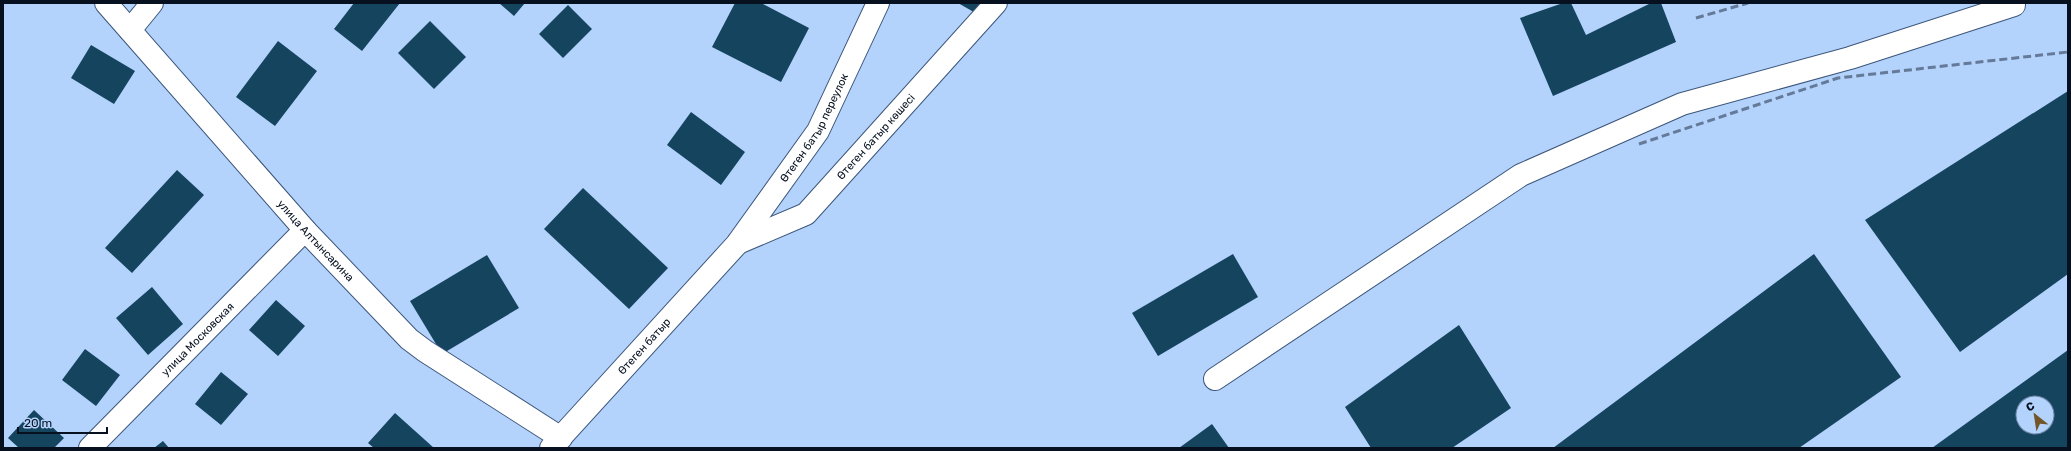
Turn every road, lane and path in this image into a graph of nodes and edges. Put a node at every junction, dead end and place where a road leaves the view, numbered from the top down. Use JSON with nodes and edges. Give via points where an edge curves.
{"nodes":[{"id":1,"x":106,"y":3,"type":"edge"},
{"id":2,"x":152,"y":3,"type":"edge"},
{"id":3,"x":878,"y":3,"type":"edge"},
{"id":4,"x":996,"y":3,"type":"edge"},
{"id":5,"x":2014,"y":3,"type":"edge"},
{"id":6,"x":130,"y":30,"type":"junction"},
{"id":7,"x":305,"y":230,"type":"junction"},
{"id":8,"x":737,"y":244,"type":"junction"},
{"id":9,"x":1215,"y":379,"type":"dead end"},
{"id":10,"x":556,"y":443,"type":"edge"},
{"id":11,"x":90,"y":448,"type":"edge"}],
"edges":[{"from":1,"to":6,"type":"street","name":"улица Алтынсарина"},
{"from":2,"to":6,"type":"street"},
{"from":3,"to":8,"type":"street","name":"Өтеген батыр переулок","via":[[818,131]]},
{"from":4,"to":8,"type":"street","name":"Өтеген батыр көшесі","via":[[806,214]]},
{"from":5,"to":9,"type":"street","via":[[1850,58],[1682,104],[1521,175]]},
{"from":6,"to":7,"type":"street","name":"улица Алтынсарина"},
{"from":7,"to":10,"type":"street","name":"улица Алтынсарина","via":[[409,339]]},
{"from":7,"to":11,"type":"street","name":"улица Московская"},
{"from":8,"to":10,"type":"street","name":"Өтеген батыр"}]}
